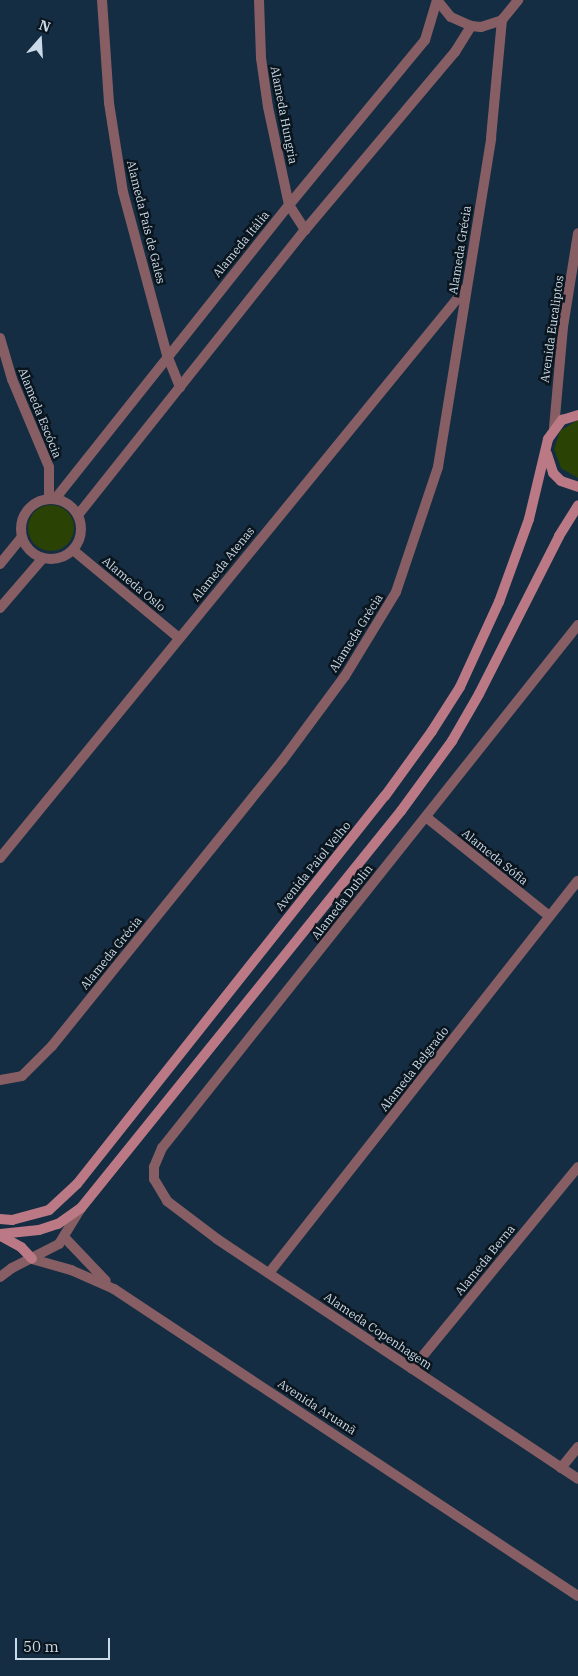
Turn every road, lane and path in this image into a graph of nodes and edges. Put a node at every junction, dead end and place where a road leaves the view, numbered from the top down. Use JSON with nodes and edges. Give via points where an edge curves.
{"nodes":[{"id":1,"x":102,"y":0,"type":"edge"},
{"id":2,"x":260,"y":0,"type":"edge"},
{"id":3,"x":437,"y":0,"type":"edge"},
{"id":4,"x":518,"y":0,"type":"edge"},
{"id":5,"x":502,"y":20,"type":"junction"},
{"id":6,"x":471,"y":26,"type":"junction"},
{"id":7,"x":289,"y":205,"type":"junction"},
{"id":8,"x":305,"y":230,"type":"junction"},
{"id":9,"x":578,"y":233,"type":"edge"},
{"id":10,"x":467,"y":288,"type":"junction"},
{"id":11,"x":578,"y":305,"type":"edge"},
{"id":12,"x":567,"y":306,"type":"junction"},
{"id":13,"x":0,"y":338,"type":"edge"},
{"id":14,"x":168,"y":355,"type":"junction"},
{"id":15,"x":180,"y":387,"type":"junction"},
{"id":16,"x":578,"y":415,"type":"edge"},
{"id":17,"x":554,"y":428,"type":"junction"},
{"id":18,"x":546,"y":450,"type":"junction"},
{"id":19,"x":578,"y":487,"type":"edge"},
{"id":20,"x":52,"y":498,"type":"junction"},
{"id":21,"x":578,"y":506,"type":"edge"},
{"id":22,"x":78,"y":515,"type":"junction"},
{"id":23,"x":21,"y":538,"type":"junction"},
{"id":24,"x":73,"y":550,"type":"junction"},
{"id":25,"x":43,"y":558,"type":"junction"},
{"id":26,"x":0,"y":564,"type":"edge"},
{"id":27,"x":0,"y":608,"type":"edge"},
{"id":28,"x":578,"y":625,"type":"edge"},
{"id":29,"x":179,"y":638,"type":"junction"},
{"id":30,"x":426,"y":817,"type":"junction"},
{"id":31,"x":0,"y":858,"type":"edge"},
{"id":32,"x":578,"y":881,"type":"edge"},
{"id":33,"x":549,"y":916,"type":"junction"},
{"id":34,"x":0,"y":1080,"type":"edge"},
{"id":35,"x":578,"y":1167,"type":"edge"},
{"id":36,"x":167,"y":1201,"type":"joint"},
{"id":37,"x":81,"y":1208,"type":"junction"},
{"id":38,"x":0,"y":1219,"type":"edge"},
{"id":39,"x":0,"y":1235,"type":"edge"},
{"id":40,"x":65,"y":1238,"type":"junction"},
{"id":41,"x":32,"y":1259,"type":"junction"},
{"id":42,"x":269,"y":1273,"type":"junction"},
{"id":43,"x":0,"y":1277,"type":"edge"},
{"id":44,"x":114,"y":1289,"type":"junction"},
{"id":45,"x":412,"y":1370,"type":"junction"},
{"id":46,"x":578,"y":1448,"type":"edge"},
{"id":47,"x":561,"y":1468,"type":"junction"},
{"id":48,"x":578,"y":1479,"type":"edge"},
{"id":49,"x":578,"y":1596,"type":"edge"}],
"edges":[{"from":1,"to":14,"type":"street","name":"Alameda País de Gales","via":[[109,103],[123,192]]},
{"from":2,"to":7,"type":"street","name":"Alameda Hungria","via":[[261,58]]},
{"from":3,"to":6,"type":"street","via":[[451,18]]},
{"from":3,"to":7,"type":"street","name":"Alameda Itália","via":[[425,40]]},
{"from":4,"to":5,"type":"street"},
{"from":5,"to":6,"type":"street"},
{"from":5,"to":10,"type":"street","name":"Alameda Grécia","via":[[491,138]]},
{"from":6,"to":8,"type":"street","via":[[455,52]]},
{"from":7,"to":8,"type":"street","name":"Alameda Hungria"},
{"from":7,"to":14,"type":"street","name":"Alameda Itália"},
{"from":8,"to":15,"type":"street"},
{"from":9,"to":12,"type":"street","name":"Avenida Eucaliptos"},
{"from":10,"to":29,"type":"street","name":"Alameda Atenas"},
{"from":10,"to":34,"type":"street","name":"Alameda Grécia","via":[[438,467],[396,592],[376,629],[282,761],[52,1046],[22,1076]]},
{"from":11,"to":12,"type":"street"},
{"from":12,"to":17,"type":"street","name":"Avenida Eucaliptos"},
{"from":13,"to":20,"type":"street","name":"Alameda Escócia","via":[[12,379],[49,466]]},
{"from":14,"to":15,"type":"street","name":"Alameda País de Gales"},
{"from":14,"to":20,"type":"street","name":"Alameda Itália"},
{"from":15,"to":22,"type":"street"},
{"from":16,"to":17,"type":"main road","via":[[562,420]]},
{"from":17,"to":18,"type":"main road","name":"Avenida Paiol Velho"},
{"from":18,"to":19,"type":"main road","via":[[553,473],[561,481]]},
{"from":18,"to":38,"type":"main road","name":"Avenida Paiol Velho","via":[[528,519],[499,602],[460,687],[432,731],[385,796],[77,1184],[49,1210],[12,1220]]},
{"from":20,"to":22,"type":"street","via":[[64,502]]},
{"from":20,"to":23,"type":"street","via":[[28,508],[21,522]]},
{"from":21,"to":37,"type":"main road","via":[[559,536],[452,741],[401,810]]},
{"from":22,"to":24,"type":"street","via":[[81,533]]},
{"from":23,"to":25,"type":"street","via":[[30,551]]},
{"from":23,"to":26,"type":"street"},
{"from":24,"to":25,"type":"street","via":[[59,558]]},
{"from":24,"to":29,"type":"street","name":"Alameda Oslo"},
{"from":25,"to":27,"type":"street"},
{"from":28,"to":30,"type":"street","name":"Alameda Dublin"},
{"from":29,"to":31,"type":"street","name":"Alameda Atenas"},
{"from":30,"to":33,"type":"street","name":"Alameda Sófia"},
{"from":30,"to":36,"type":"street","name":"Alameda Dublin","via":[[162,1148],[154,1167],[154,1179]]},
{"from":32,"to":33,"type":"street","name":"Alameda Belgrado"},
{"from":33,"to":42,"type":"street","name":"Alameda Belgrado"},
{"from":35,"to":45,"type":"street","name":"Alameda Berna"},
{"from":36,"to":42,"type":"street","name":"Alameda Copenhagem"},
{"from":37,"to":39,"type":"main road","via":[[58,1224]]},
{"from":37,"to":40,"type":"street"},
{"from":39,"to":41,"type":"main road","via":[[21,1247]]},
{"from":40,"to":41,"type":"street"},
{"from":40,"to":44,"type":"street"},
{"from":41,"to":43,"type":"street"},
{"from":41,"to":44,"type":"street","name":"Avenida Aruanã","via":[[71,1270]]},
{"from":42,"to":45,"type":"street","name":"Alameda Copenhagem"},
{"from":44,"to":49,"type":"street","name":"Avenida Aruanã"},
{"from":45,"to":47,"type":"street","name":"Alameda Copenhagem"},
{"from":46,"to":47,"type":"street"},
{"from":47,"to":48,"type":"street","name":"Alameda Copenhagem"}]}
